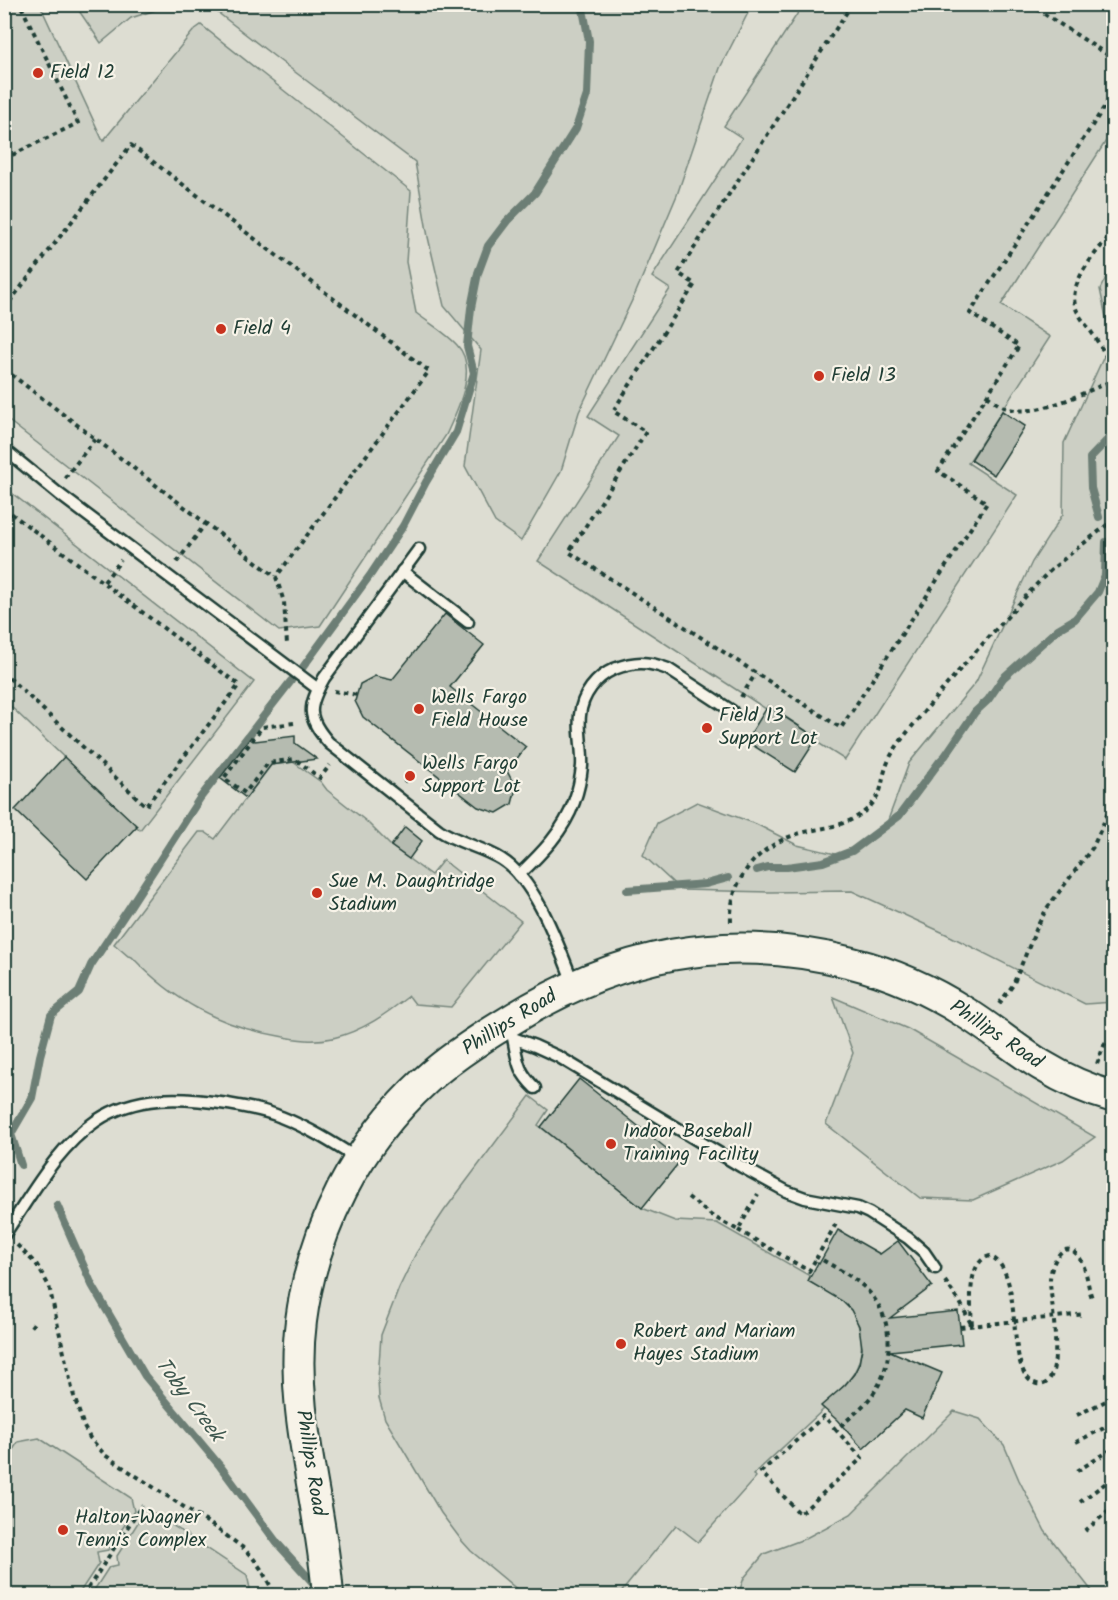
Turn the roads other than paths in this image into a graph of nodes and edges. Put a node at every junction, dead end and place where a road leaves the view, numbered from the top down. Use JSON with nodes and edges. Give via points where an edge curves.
{"nodes":[{"id":1,"x":4,"y":449,"type":"edge"},
{"id":2,"x":419,"y":549,"type":"dead end"},
{"id":3,"x":402,"y":571,"type":"junction"},
{"id":4,"x":468,"y":622,"type":"dead end"},
{"id":5,"x":318,"y":688,"type":"junction"},
{"id":6,"x":732,"y":711,"type":"road end"},
{"id":7,"x":519,"y":875,"type":"junction"},
{"id":8,"x":574,"y":985,"type":"junction"},
{"id":9,"x":508,"y":1031,"type":"junction"},
{"id":10,"x":535,"y":1088,"type":"dead end"},
{"id":11,"x":1113,"y":1097,"type":"edge"},
{"id":12,"x":359,"y":1160,"type":"junction"},
{"id":13,"x":9,"y":1238,"type":"edge"},
{"id":14,"x":935,"y":1268,"type":"road end"},
{"id":15,"x":328,"y":1596,"type":"edge"}],
"edges":[{"from":1,"to":5,"type":"lane"},
{"from":2,"to":3,"type":"lane"},
{"from":3,"to":4,"type":"lane"},
{"from":3,"to":5,"type":"lane"},
{"from":5,"to":7,"type":"lane","via":[[312,716],[328,743],[446,834],[503,861]]},
{"from":6,"to":7,"type":"lane","via":[[658,665],[635,663],[601,677],[587,693],[580,715],[582,764],[568,817]]},
{"from":7,"to":8,"type":"lane","via":[[547,921]]},
{"from":8,"to":9,"type":"street","name":"Phillips Road","via":[[541,1002]]},
{"from":8,"to":11,"type":"street","name":"Phillips Road","via":[[643,961],[713,949],[800,952],[834,959],[910,982],[966,1013],[1053,1072]]},
{"from":9,"to":10,"type":"lane","via":[[519,1070]]},
{"from":9,"to":12,"type":"street","name":"Phillips Road","via":[[482,1037],[428,1078]]},
{"from":9,"to":14,"type":"lane","via":[[786,1191],[869,1214],[908,1238]]},
{"from":12,"to":13,"type":"lane","via":[[308,1129],[265,1112],[193,1100],[143,1101],[108,1114],[81,1133],[47,1172]]},
{"from":12,"to":15,"type":"street","name":"Phillips Road","via":[[320,1240],[306,1292],[299,1341],[300,1398]]}]}
